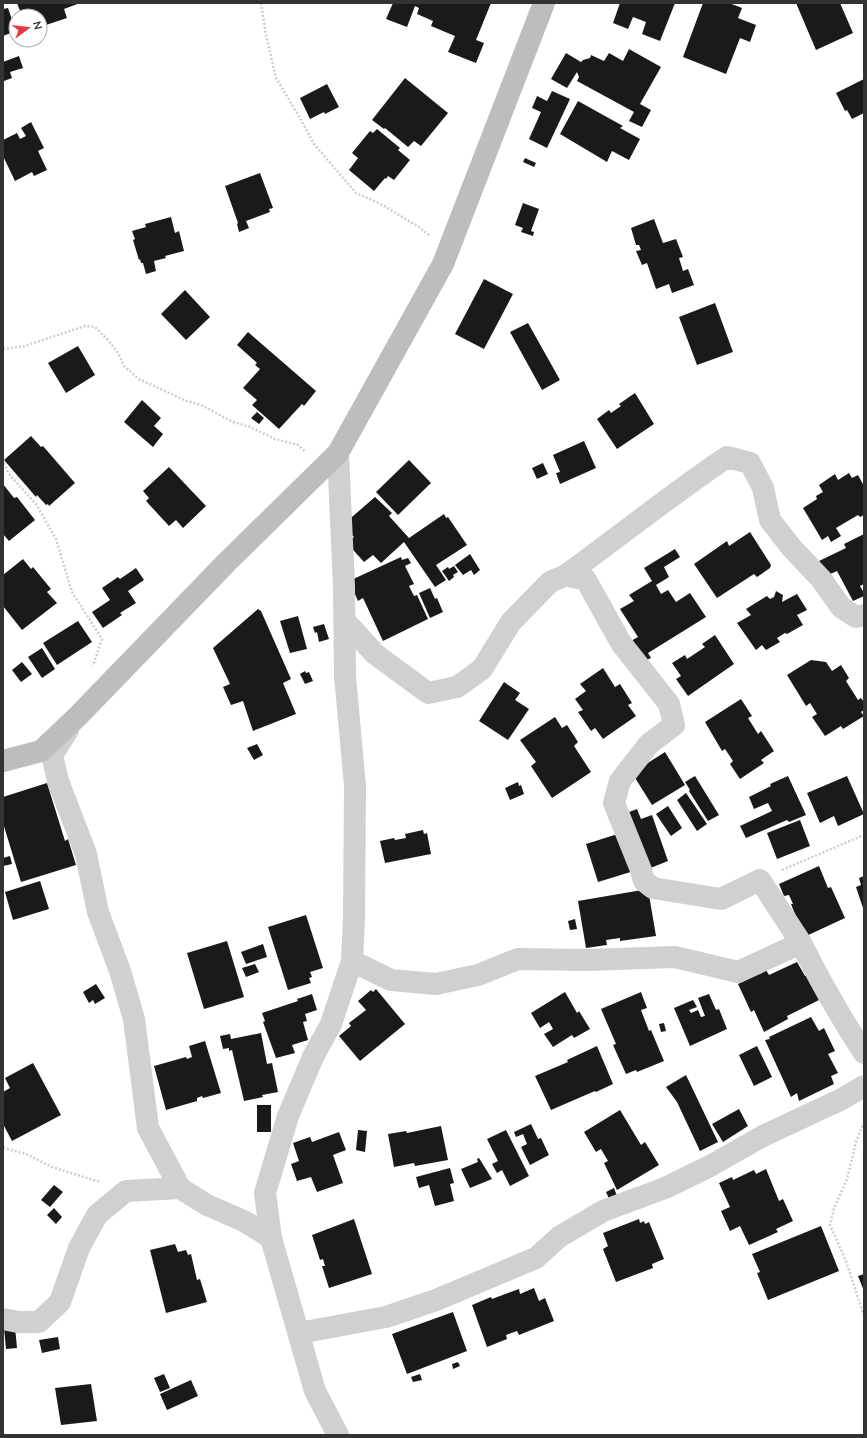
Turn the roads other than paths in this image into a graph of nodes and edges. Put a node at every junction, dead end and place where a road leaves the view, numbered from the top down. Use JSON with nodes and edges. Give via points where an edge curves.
{"nodes":[{"id":1,"x":544,"y":3,"type":"edge"},
{"id":2,"x":338,"y":453,"type":"junction"},
{"id":3,"x":566,"y":575,"type":"junction"},
{"id":4,"x":864,"y":615,"type":"edge"},
{"id":5,"x":344,"y":620,"type":"junction"},
{"id":6,"x":78,"y":716,"type":"junction"},
{"id":7,"x":3,"y":762,"type":"edge"},
{"id":8,"x":801,"y":943,"type":"junction"},
{"id":9,"x":352,"y":962,"type":"junction"},
{"id":10,"x":864,"y":1053,"type":"edge"},
{"id":11,"x":864,"y":1086,"type":"edge"},
{"id":12,"x":180,"y":1188,"type":"junction"},
{"id":13,"x":271,"y":1238,"type":"junction"},
{"id":14,"x":3,"y":1319,"type":"edge"},
{"id":15,"x":299,"y":1333,"type":"junction"},
{"id":16,"x":338,"y":1435,"type":"edge"}],
"edges":[{"from":1,"to":2,"type":"main road","via":[[443,264]]},
{"from":2,"to":5,"type":"street"},
{"from":2,"to":6,"type":"main road","via":[[226,563]]},
{"from":3,"to":4,"type":"street","via":[[727,457],[750,464],[763,488],[770,520],[790,547],[821,579],[841,607],[856,617]]},
{"from":3,"to":5,"type":"street","via":[[550,582],[511,622],[482,669],[457,687],[428,693],[375,654]]},
{"from":3,"to":8,"type":"street","via":[[586,580],[621,643],[669,704],[674,725],[649,744],[620,781],[614,803],[644,881],[653,888],[721,899],[760,880]]},
{"from":5,"to":9,"type":"street","via":[[345,676],[355,786]]},
{"from":6,"to":7,"type":"main road","via":[[41,751]]},
{"from":6,"to":12,"type":"street","via":[[52,755],[58,781],[86,854],[98,912],[120,971],[134,1019],[148,1128]]},
{"from":8,"to":9,"type":"street","via":[[738,972],[675,957],[518,959],[478,975],[436,984],[391,980]]},
{"from":8,"to":10,"type":"street","via":[[842,1020]]},
{"from":9,"to":13,"type":"street","via":[[331,1024],[313,1057],[288,1116],[265,1193]]},
{"from":11,"to":15,"type":"street","via":[[710,1166],[664,1188],[603,1212],[559,1237],[536,1258],[436,1300],[386,1317]]},
{"from":12,"to":13,"type":"street","via":[[207,1205],[244,1220]]},
{"from":12,"to":14,"type":"street","via":[[126,1191],[97,1215],[79,1248],[60,1302],[39,1322]]},
{"from":13,"to":15,"type":"street"},
{"from":15,"to":16,"type":"street","via":[[315,1391]]}]}
